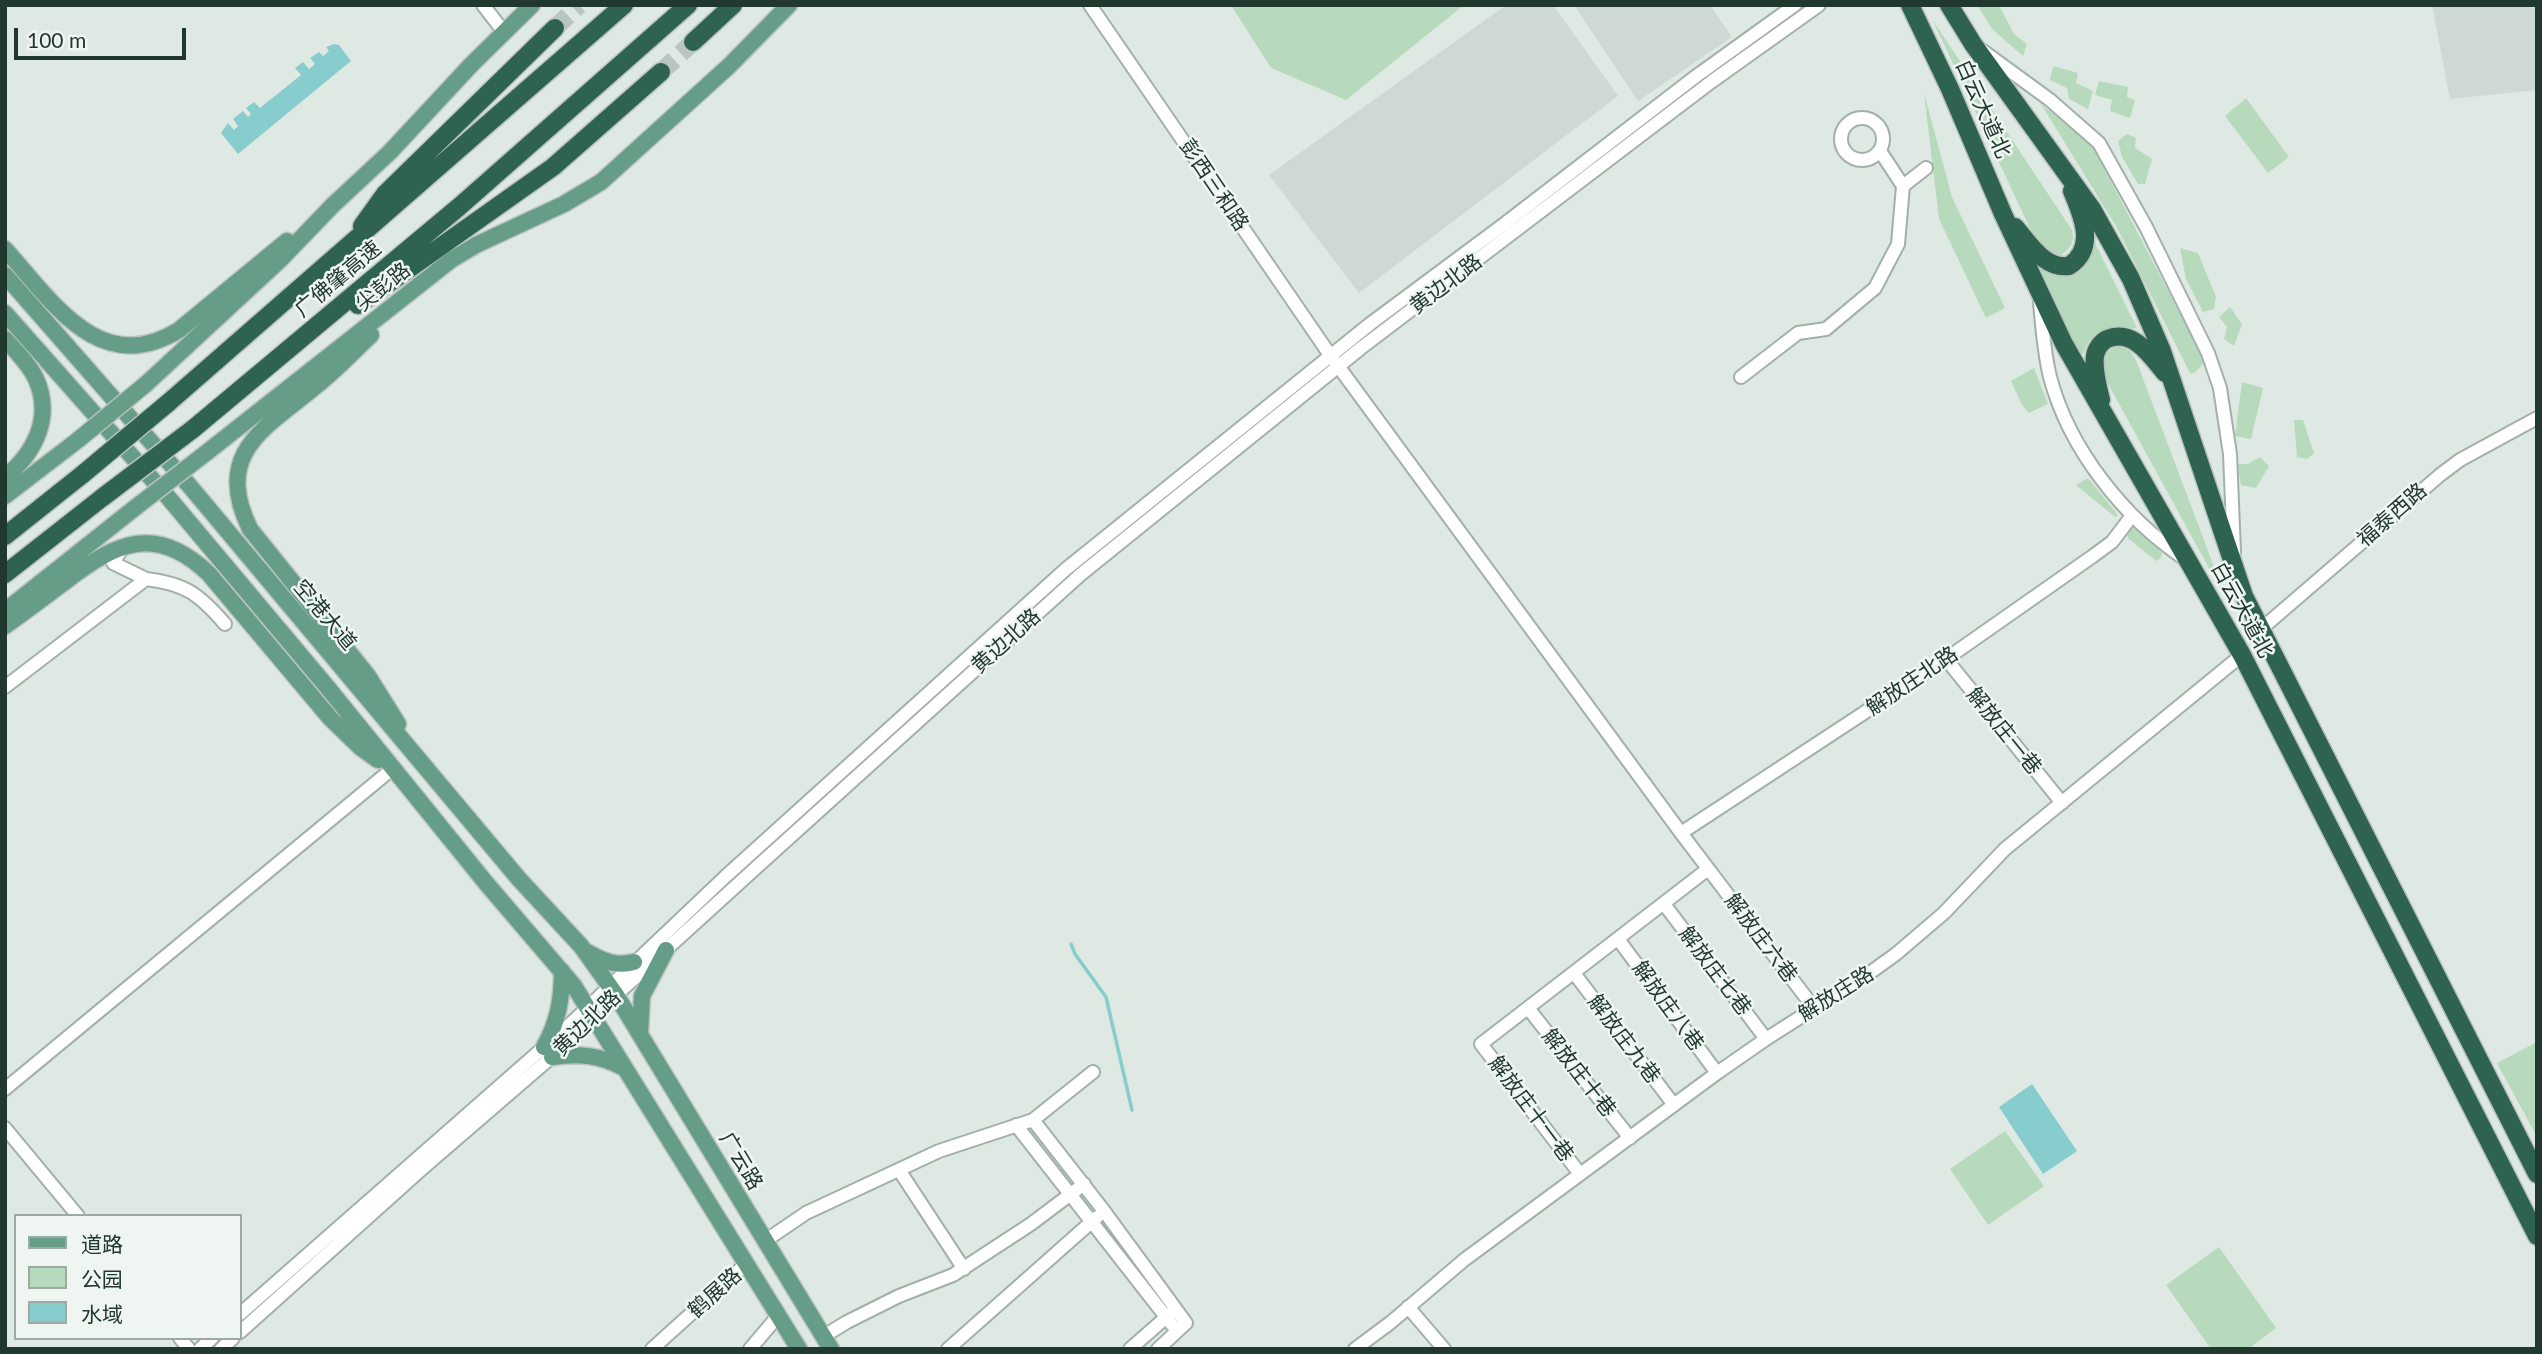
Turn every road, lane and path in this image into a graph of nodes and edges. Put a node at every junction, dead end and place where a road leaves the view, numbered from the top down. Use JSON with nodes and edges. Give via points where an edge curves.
{"nodes":[{"id":1,"x":482,"y":5,"type":"edge"},
{"id":2,"x":532,"y":5,"type":"edge"},
{"id":3,"x":624,"y":5,"type":"edge"},
{"id":4,"x":688,"y":5,"type":"edge"},
{"id":5,"x":733,"y":5,"type":"edge"},
{"id":6,"x":789,"y":5,"type":"edge"},
{"id":7,"x":1090,"y":5,"type":"edge"},
{"id":8,"x":1795,"y":5,"type":"edge"},
{"id":9,"x":1819,"y":5,"type":"edge"},
{"id":10,"x":1910,"y":5,"type":"edge"},
{"id":11,"x":1949,"y":5,"type":"edge"},
{"id":12,"x":555,"y":28,"type":"tunnel mouth"},
{"id":13,"x":504,"y":32,"type":"junction"},
{"id":14,"x":693,"y":42,"type":"tunnel mouth"},
{"id":15,"x":1973,"y":44,"type":"junction"},
{"id":16,"x":661,"y":72,"type":"tunnel mouth"},
{"id":17,"x":1880,"y":150,"type":"dead end"},
{"id":18,"x":2059,"y":161,"type":"junction"},
{"id":19,"x":1926,"y":168,"type":"dead end"},
{"id":20,"x":1903,"y":186,"type":"junction"},
{"id":21,"x":333,"y":205,"type":"junction"},
{"id":22,"x":2003,"y":214,"type":"junction"},
{"id":23,"x":5,"y":249,"type":"edge"},
{"id":24,"x":345,"y":250,"type":"junction"},
{"id":25,"x":5,"y":275,"type":"edge"},
{"id":26,"x":425,"y":279,"type":"junction"},
{"id":27,"x":2039,"y":291,"type":"junction"},
{"id":28,"x":5,"y":313,"type":"edge"},
{"id":29,"x":5,"y":339,"type":"edge"},
{"id":30,"x":1334,"y":360,"type":"junction"},
{"id":31,"x":1741,"y":377,"type":"dead end"},
{"id":32,"x":2174,"y":384,"type":"junction"},
{"id":33,"x":244,"y":387,"type":"junction"},
{"id":34,"x":2537,"y":418,"type":"edge"},
{"id":35,"x":2106,"y":420,"type":"junction"},
{"id":36,"x":5,"y":477,"type":"edge"},
{"id":37,"x":5,"y":496,"type":"edge"},
{"id":38,"x":2131,"y":517,"type":"junction"},
{"id":39,"x":5,"y":536,"type":"edge"},
{"id":40,"x":124,"y":545,"type":"junction"},
{"id":41,"x":2190,"y":562,"type":"junction"},
{"id":42,"x":2235,"y":573,"type":"junction"},
{"id":43,"x":5,"y":574,"type":"edge"},
{"id":44,"x":146,"y":579,"type":"junction"},
{"id":45,"x":5,"y":611,"type":"edge"},
{"id":46,"x":225,"y":624,"type":"dead end"},
{"id":47,"x":5,"y":626,"type":"edge"},
{"id":48,"x":2260,"y":630,"type":"junction"},
{"id":49,"x":2242,"y":655,"type":"junction"},
{"id":50,"x":1946,"y":659,"type":"junction"},
{"id":51,"x":5,"y":687,"type":"edge"},
{"id":52,"x":412,"y":751,"type":"junction"},
{"id":53,"x":392,"y":769,"type":"junction"},
{"id":54,"x":2062,"y":803,"type":"junction"},
{"id":55,"x":1681,"y":833,"type":"junction"},
{"id":56,"x":1708,"y":869,"type":"junction"},
{"id":57,"x":539,"y":901,"type":"junction"},
{"id":58,"x":1664,"y":904,"type":"junction"},
{"id":59,"x":515,"y":917,"type":"junction"},
{"id":60,"x":1618,"y":939,"type":"junction"},
{"id":61,"x":584,"y":950,"type":"junction"},
{"id":62,"x":666,"y":950,"type":"junction"},
{"id":63,"x":634,"y":962,"type":"junction"},
{"id":64,"x":562,"y":971,"type":"junction"},
{"id":65,"x":1574,"y":973,"type":"junction"},
{"id":66,"x":613,"y":989,"type":"junction"},
{"id":67,"x":1814,"y":1007,"type":"junction"},
{"id":68,"x":1528,"y":1008,"type":"junction"},
{"id":69,"x":590,"y":1013,"type":"junction"},
{"id":70,"x":640,"y":1034,"type":"junction"},
{"id":71,"x":1766,"y":1039,"type":"junction"},
{"id":72,"x":548,"y":1052,"type":"junction"},
{"id":73,"x":624,"y":1068,"type":"junction"},
{"id":74,"x":1093,"y":1072,"type":"dead end"},
{"id":75,"x":1717,"y":1073,"type":"junction"},
{"id":76,"x":673,"y":1088,"type":"junction"},
{"id":77,"x":5,"y":1089,"type":"edge"},
{"id":78,"x":646,"y":1104,"type":"junction"},
{"id":79,"x":1674,"y":1105,"type":"junction"},
{"id":80,"x":1033,"y":1120,"type":"junction"},
{"id":81,"x":1016,"y":1125,"type":"junction"},
{"id":82,"x":5,"y":1128,"type":"edge"},
{"id":83,"x":1630,"y":1138,"type":"junction"},
{"id":84,"x":899,"y":1170,"type":"junction"},
{"id":85,"x":1580,"y":1174,"type":"junction"},
{"id":86,"x":2537,"y":1174,"type":"edge"},
{"id":87,"x":1084,"y":1184,"type":"junction"},
{"id":88,"x":1104,"y":1211,"type":"junction"},
{"id":89,"x":76,"y":1214,"type":"edge"},
{"id":90,"x":1092,"y":1222,"type":"junction"},
{"id":91,"x":2537,"y":1236,"type":"edge"},
{"id":92,"x":765,"y":1241,"type":"junction"},
{"id":93,"x":746,"y":1264,"type":"junction"},
{"id":94,"x":964,"y":1269,"type":"junction"},
{"id":95,"x":265,"y":1301,"type":"junction"},
{"id":96,"x":1408,"y":1307,"type":"junction"},
{"id":97,"x":1171,"y":1312,"type":"junction"},
{"id":98,"x":242,"y":1313,"type":"edge"},
{"id":99,"x":778,"y":1315,"type":"junction"},
{"id":100,"x":242,"y":1330,"type":"edge"},
{"id":101,"x":828,"y":1343,"type":"edge"},
{"id":102,"x":652,"y":1349,"type":"edge"},
{"id":103,"x":750,"y":1349,"type":"edge"},
{"id":104,"x":799,"y":1349,"type":"edge"},
{"id":105,"x":948,"y":1349,"type":"edge"},
{"id":106,"x":1130,"y":1349,"type":"edge"},
{"id":107,"x":1158,"y":1349,"type":"edge"},
{"id":108,"x":1355,"y":1349,"type":"edge"},
{"id":109,"x":1444,"y":1349,"type":"edge"}],
"edges":[{"from":1,"to":13,"type":"street"},
{"from":2,"to":13,"type":"main road"},
{"from":3,"to":24,"type":"highway","name":"广佛肇高速"},
{"from":4,"to":33,"type":"highway","name":"广佛肇高速","via":[[460,206]]},
{"from":5,"to":14,"type":"highway"},
{"from":6,"to":26,"type":"main road","name":"尖彭路","via":[[601,182],[476,245]]},
{"from":7,"to":30,"type":"street","name":"彭西三和路"},
{"from":8,"to":30,"type":"street","name":"黄边北路","via":[[1695,77]]},
{"from":9,"to":30,"type":"street","name":"黄边北路"},
{"from":10,"to":22,"type":"highway","name":"白云大道北"},
{"from":11,"to":15,"type":"highway","name":"白云大道北"},
{"from":12,"to":24,"type":"highway","via":[[385,194]]},
{"from":13,"to":21,"type":"main road"},
{"from":15,"to":18,"type":"highway","name":"白云大道北"},
{"from":15,"to":42,"type":"street","via":[[2050,100],[2099,143],[2208,353],[2220,388],[2230,454]]},
{"from":16,"to":33,"type":"highway","via":[[553,167]]},
{"from":17,"to":20,"type":"street"},
{"from":18,"to":22,"type":"highway","via":[[2084,225],[2085,243],[2075,262],[2054,267]]},
{"from":18,"to":32,"type":"highway","name":"白云大道北","via":[[2131,279]]},
{"from":19,"to":20,"type":"street"},
{"from":20,"to":31,"type":"street","via":[[1898,244],[1875,288],[1826,329],[1798,333]]},
{"from":21,"to":23,"type":"main road","via":[[179,330],[142,346],[105,343],[80,328]]},
{"from":21,"to":37,"type":"main road","bridge":true,"via":[[146,384]]},
{"from":22,"to":27,"type":"highway","name":"白云大道北"},
{"from":24,"to":39,"type":"highway","name":"广佛肇高速","bridge":true},
{"from":25,"to":52,"type":"main road","name":"空港大道"},
{"from":26,"to":45,"type":"main road","name":"尖彭路","bridge":true},
{"from":26,"to":52,"type":"main road","via":[[338,367],[258,433],[247,447],[237,485],[250,529],[368,676]]},
{"from":27,"to":35,"type":"highway","name":"白云大道北"},
{"from":27,"to":38,"type":"street","via":[[2047,365],[2061,408],[2092,464]]},
{"from":28,"to":53,"type":"main road","via":[[167,496]]},
{"from":29,"to":36,"type":"main road","via":[[36,380],[43,411],[35,444]]},
{"from":30,"to":55,"type":"street","name":"彭西三和路"},
{"from":30,"to":62,"type":"street","name":"黄边北路","via":[[1060,592]]},
{"from":30,"to":63,"type":"street","name":"黄边北路","via":[[1056,578]]},
{"from":32,"to":35,"type":"highway","via":[[2129,337],[2106,340],[2095,352],[2094,361]]},
{"from":32,"to":42,"type":"highway","name":"白云大道北"},
{"from":33,"to":43,"type":"highway","name":"广佛肇高速","bridge":true},
{"from":34,"to":48,"type":"street","name":"福泰西路","via":[[2440,475]]},
{"from":35,"to":41,"type":"highway","name":"白云大道北"},
{"from":38,"to":41,"type":"street"},
{"from":38,"to":50,"type":"street","name":"解放庄北路","via":[[2112,542]]},
{"from":40,"to":44,"type":"street","via":[[113,563]]},
{"from":40,"to":47,"type":"main road","via":[[103,554]]},
{"from":40,"to":53,"type":"main road","via":[[167,545],[195,561],[330,718]]},
{"from":41,"to":49,"type":"highway","name":"白云大道北"},
{"from":42,"to":48,"type":"highway","name":"白云大道北"},
{"from":44,"to":46,"type":"street","via":[[187,588]]},
{"from":44,"to":51,"type":"street"},
{"from":48,"to":86,"type":"highway","name":"白云大道北"},
{"from":49,"to":54,"type":"street","name":"解放庄路"},
{"from":49,"to":91,"type":"highway","name":"白云大道北"},
{"from":50,"to":54,"type":"street","name":"解放庄一巷"},
{"from":50,"to":55,"type":"street","name":"解放庄北路"},
{"from":52,"to":57,"type":"main road","name":"空港大道"},
{"from":53,"to":59,"type":"main road"},
{"from":53,"to":77,"type":"street"},
{"from":54,"to":67,"type":"street","name":"解放庄路","via":[[2005,849],[1922,933]]},
{"from":55,"to":56,"type":"street","name":"解放庄六巷"},
{"from":56,"to":58,"type":"street"},
{"from":56,"to":67,"type":"street","name":"解放庄六巷"},
{"from":57,"to":59,"type":"main road"},
{"from":57,"to":61,"type":"main road","name":"空港大道"},
{"from":58,"to":60,"type":"street"},
{"from":58,"to":71,"type":"street","name":"解放庄七巷"},
{"from":59,"to":64,"type":"main road"},
{"from":60,"to":65,"type":"street"},
{"from":60,"to":75,"type":"street","name":"解放庄八巷"},
{"from":61,"to":63,"type":"main road","via":[[612,963]]},
{"from":61,"to":66,"type":"main road","name":"空港大道"},
{"from":62,"to":66,"type":"street","name":"黄边北路"},
{"from":62,"to":70,"type":"main road","via":[[642,996]]},
{"from":63,"to":66,"type":"street","name":"黄边北路"},
{"from":64,"to":69,"type":"main road"},
{"from":64,"to":72,"type":"main road"},
{"from":65,"to":68,"type":"street"},
{"from":65,"to":79,"type":"street","name":"解放庄九巷"},
{"from":66,"to":69,"type":"street","name":"黄边北路"},
{"from":66,"to":70,"type":"main road","name":"广云路"},
{"from":67,"to":71,"type":"street","name":"解放庄路"},
{"from":68,"to":83,"type":"street","name":"解放庄十巷"},
{"from":68,"to":85,"type":"street","name":"解放庄十一巷","via":[[1481,1044]]},
{"from":69,"to":72,"type":"street","name":"黄边北路"},
{"from":69,"to":73,"type":"main road"},
{"from":70,"to":76,"type":"main road","name":"广云路"},
{"from":71,"to":75,"type":"street","name":"解放庄路"},
{"from":72,"to":73,"type":"main road","via":[[592,1056]]},
{"from":72,"to":95,"type":"street","name":"黄边北路"},
{"from":73,"to":78,"type":"main road"},
{"from":74,"to":80,"type":"street"},
{"from":75,"to":79,"type":"street","name":"解放庄路"},
{"from":76,"to":78,"type":"main road"},
{"from":76,"to":92,"type":"main road","name":"广云路"},
{"from":78,"to":93,"type":"main road"},
{"from":79,"to":83,"type":"street","name":"解放庄路"},
{"from":80,"to":81,"type":"street"},
{"from":80,"to":87,"type":"street"},
{"from":81,"to":84,"type":"street"},
{"from":81,"to":90,"type":"street"},
{"from":82,"to":89,"type":"street"},
{"from":83,"to":85,"type":"street","name":"解放庄路"},
{"from":84,"to":92,"type":"street","via":[[806,1213]]},
{"from":84,"to":94,"type":"street"},
{"from":85,"to":96,"type":"street","name":"解放庄路"},
{"from":87,"to":88,"type":"street"},
{"from":87,"to":94,"type":"street"},
{"from":88,"to":90,"type":"street"},
{"from":88,"to":97,"type":"street"},
{"from":90,"to":97,"type":"street"},
{"from":90,"to":105,"type":"street"},
{"from":92,"to":101,"type":"main road","name":"广云路"},
{"from":93,"to":99,"type":"main road"},
{"from":93,"to":102,"type":"street","name":"鹤展路"},
{"from":94,"to":101,"type":"street","via":[[847,1322]]},
{"from":95,"to":98,"type":"street","name":"黄边北路"},
{"from":95,"to":100,"type":"street","name":"黄边北路"},
{"from":96,"to":108,"type":"street","name":"解放庄路"},
{"from":96,"to":109,"type":"street"},
{"from":97,"to":106,"type":"street"},
{"from":97,"to":107,"type":"street","via":[[1186,1323]]},
{"from":99,"to":103,"type":"street"},
{"from":99,"to":104,"type":"main road"}]}
